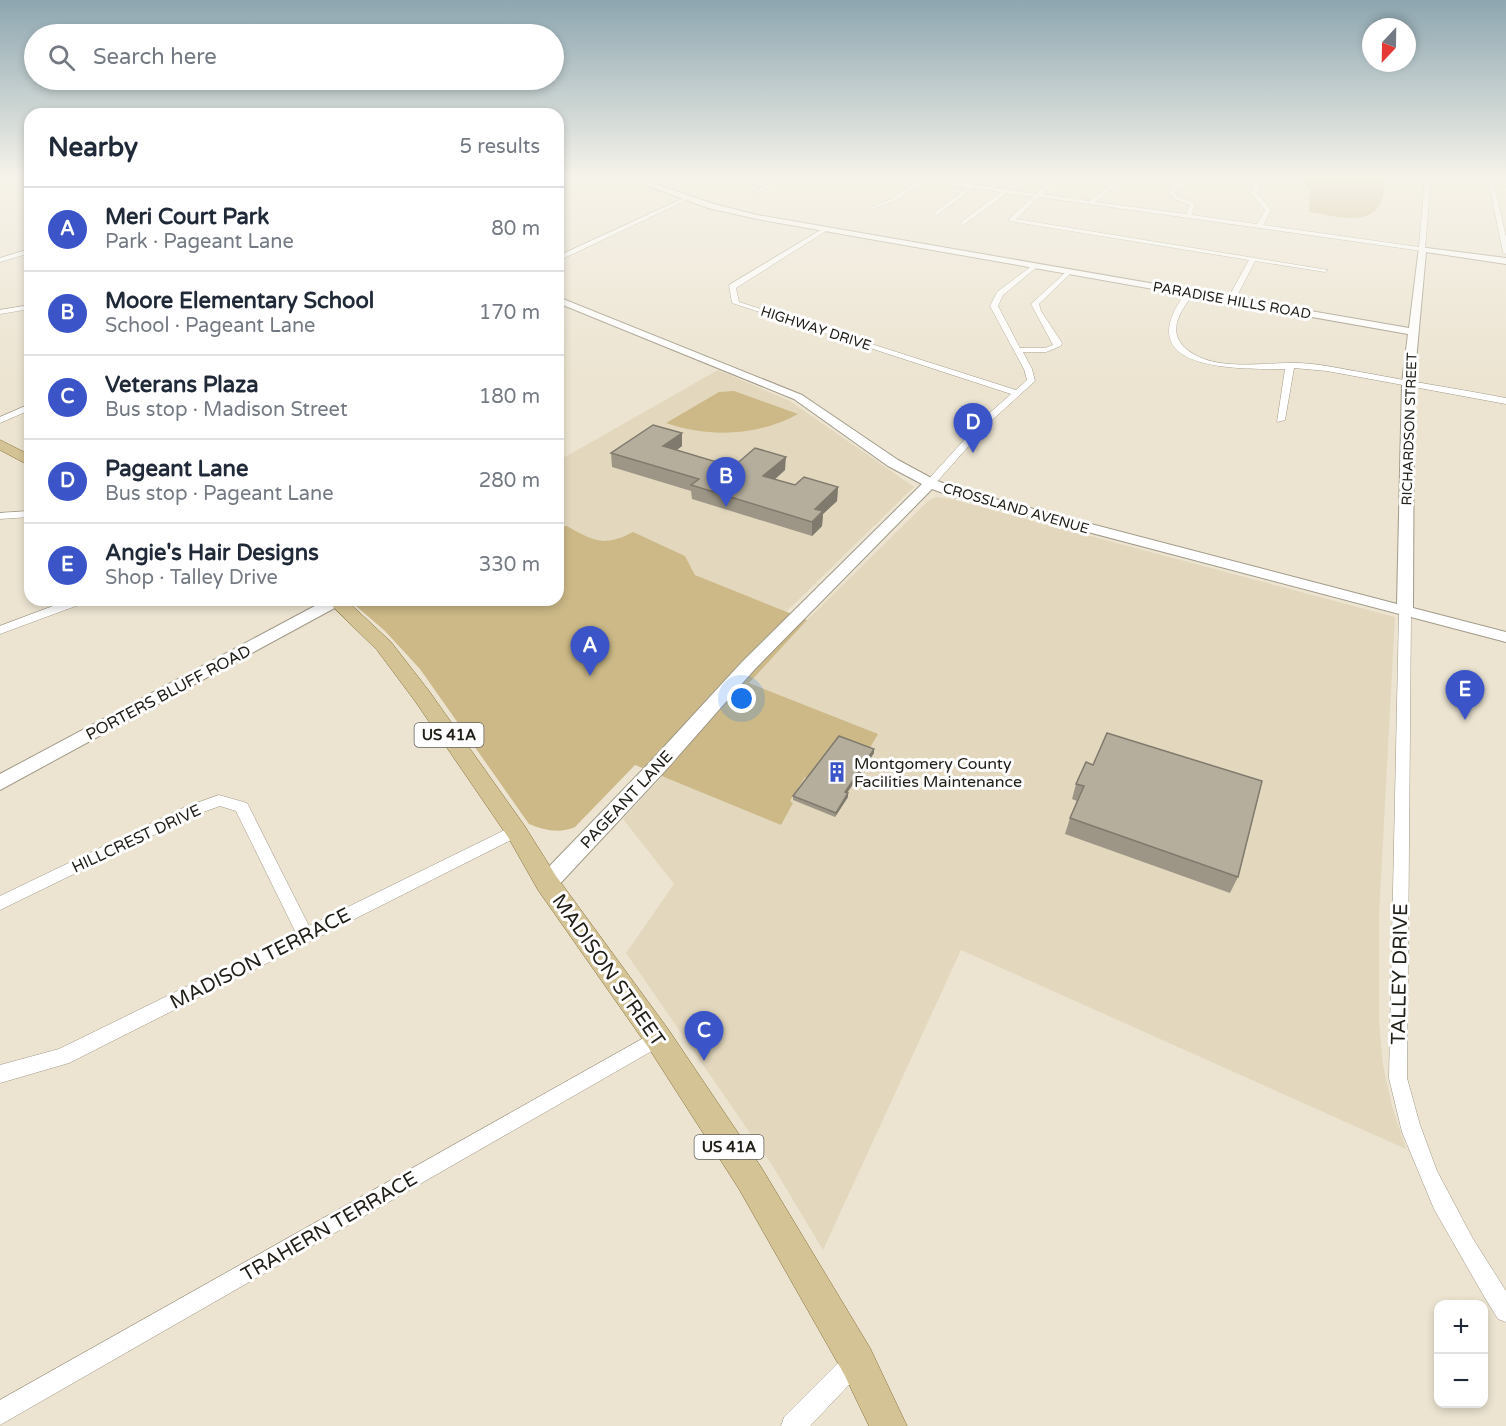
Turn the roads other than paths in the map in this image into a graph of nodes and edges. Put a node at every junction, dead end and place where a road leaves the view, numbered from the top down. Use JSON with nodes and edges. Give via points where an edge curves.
{"nodes":[{"id":1,"x":591,"y":244,"type":"edge"},
{"id":2,"x":802,"y":244,"type":"edge"},
{"id":3,"x":908,"y":244,"type":"edge"},
{"id":4,"x":1153,"y":244,"type":"edge"},
{"id":5,"x":1383,"y":244,"type":"edge"},
{"id":6,"x":1422,"y":244,"type":"edge"},
{"id":7,"x":1422,"y":249,"type":"junction"},
{"id":8,"x":24,"y":253,"type":"edge"},
{"id":9,"x":564,"y":256,"type":"edge"},
{"id":10,"x":0,"y":260,"type":"edge"},
{"id":11,"x":1253,"y":260,"type":"junction"},
{"id":12,"x":1506,"y":261,"type":"edge"},
{"id":13,"x":1035,"y":266,"type":"junction"},
{"id":14,"x":1325,"y":270,"type":"dead end"},
{"id":15,"x":1069,"y":272,"type":"junction"},
{"id":16,"x":1190,"y":293,"type":"junction"},
{"id":17,"x":1230,"y":300,"type":"junction"},
{"id":18,"x":564,"y":302,"type":"edge"},
{"id":19,"x":24,"y":309,"type":"edge"},
{"id":20,"x":0,"y":312,"type":"edge"},
{"id":21,"x":1414,"y":332,"type":"junction"},
{"id":22,"x":1018,"y":350,"type":"junction"},
{"id":23,"x":1290,"y":365,"type":"junction"},
{"id":24,"x":1408,"y":383,"type":"junction"},
{"id":25,"x":1017,"y":393,"type":"junction"},
{"id":26,"x":1506,"y":401,"type":"edge"},
{"id":27,"x":24,"y":410,"type":"edge"},
{"id":28,"x":0,"y":420,"type":"edge"},
{"id":29,"x":1280,"y":420,"type":"dead end"},
{"id":30,"x":0,"y":444,"type":"edge"},
{"id":31,"x":24,"y":458,"type":"edge"},
{"id":32,"x":930,"y":483,"type":"junction"},
{"id":33,"x":24,"y":514,"type":"edge"},
{"id":34,"x":0,"y":516,"type":"edge"},
{"id":35,"x":64,"y":606,"type":"edge"},
{"id":36,"x":324,"y":606,"type":"edge"},
{"id":37,"x":341,"y":606,"type":"edge"},
{"id":38,"x":1405,"y":611,"type":"junction"},
{"id":39,"x":0,"y":630,"type":"edge"},
{"id":40,"x":1506,"y":637,"type":"edge"},
{"id":41,"x":0,"y":783,"type":"edge"},
{"id":42,"x":516,"y":831,"type":"junction"},
{"id":43,"x":547,"y":883,"type":"junction"},
{"id":44,"x":0,"y":903,"type":"edge"},
{"id":45,"x":305,"y":935,"type":"junction"},
{"id":46,"x":658,"y":1038,"type":"junction"},
{"id":47,"x":0,"y":1074,"type":"edge"},
{"id":48,"x":1506,"y":1311,"type":"edge"},
{"id":49,"x":857,"y":1361,"type":"junction"},
{"id":50,"x":0,"y":1413,"type":"edge"},
{"id":51,"x":793,"y":1426,"type":"edge"},
{"id":52,"x":888,"y":1426,"type":"edge"}],
"edges":[{"from":1,"to":9,"type":"street"},
{"from":2,"to":25,"type":"street","name":"HIGHWAY DRIVE","via":[[732,287],[736,303]]},
{"from":3,"to":13,"type":"street","name":"PARADISE HILLS ROAD"},
{"from":4,"to":11,"type":"street"},
{"from":5,"to":7,"type":"street"},
{"from":6,"to":7,"type":"street","name":"RICHARDSON STREET"},
{"from":7,"to":12,"type":"street"},
{"from":7,"to":21,"type":"street","name":"RICHARDSON STREET"},
{"from":8,"to":10,"type":"street"},
{"from":11,"to":14,"type":"street"},
{"from":11,"to":17,"type":"street"},
{"from":13,"to":15,"type":"street","name":"PARADISE HILLS ROAD"},
{"from":13,"to":22,"type":"street","name":"PAGEANT LANE","via":[[994,303]]},
{"from":15,"to":16,"type":"street","name":"PARADISE HILLS ROAD"},
{"from":15,"to":22,"type":"street","via":[[1035,304],[1057,346]]},
{"from":16,"to":17,"type":"street","name":"PARADISE HILLS ROAD"},
{"from":16,"to":23,"type":"street","via":[[1172,317],[1176,342],[1184,351],[1227,365]]},
{"from":17,"to":21,"type":"street","name":"PARADISE HILLS ROAD"},
{"from":18,"to":32,"type":"street","name":"CROSSLAND AVENUE","via":[[798,397],[893,463]]},
{"from":19,"to":20,"type":"street"},
{"from":21,"to":24,"type":"street","name":"RICHARDSON STREET"},
{"from":22,"to":25,"type":"street","name":"PAGEANT LANE","via":[[1031,381]]},
{"from":23,"to":24,"type":"street"},
{"from":23,"to":29,"type":"street"},
{"from":24,"to":26,"type":"street"},
{"from":24,"to":38,"type":"street","name":"RICHARDSON STREET"},
{"from":25,"to":32,"type":"street","name":"PAGEANT LANE","via":[[988,418]]},
{"from":27,"to":28,"type":"street"},
{"from":30,"to":31,"type":"main road"},
{"from":32,"to":38,"type":"street","name":"CROSSLAND AVENUE","via":[[997,505]]},
{"from":32,"to":43,"type":"street","name":"PAGEANT LANE","via":[[748,666]]},
{"from":33,"to":34,"type":"street"},
{"from":35,"to":39,"type":"street"},
{"from":36,"to":41,"type":"street","name":"PORTERS BLUFF ROAD"},
{"from":37,"to":42,"type":"main road","name":"MADISON STREET","number":"US 41A","via":[[402,669]]},
{"from":38,"to":40,"type":"street","name":"CROSSLAND AVENUE"},
{"from":38,"to":48,"type":"street","name":"TALLEY DRIVE","via":[[1398,1078],[1412,1132],[1438,1193],[1459,1237]]},
{"from":42,"to":43,"type":"main road","name":"MADISON STREET","number":"US 41A"},
{"from":42,"to":45,"type":"street","name":"MADISON TERRACE"},
{"from":43,"to":46,"type":"main road","name":"MADISON STREET","number":"US 41A"},
{"from":44,"to":45,"type":"street","name":"HILLCREST DRIVE","via":[[219,800],[242,807]]},
{"from":45,"to":47,"type":"street","name":"MADISON TERRACE","via":[[62,1057]]},
{"from":46,"to":49,"type":"main road","name":"MADISON STREET","number":"US 41A","via":[[750,1178]]},
{"from":46,"to":50,"type":"street","name":"TRAHERN TERRACE"},
{"from":49,"to":51,"type":"street"},
{"from":49,"to":52,"type":"main road","name":"MADISON STREET","number":"US 41A"}]}
